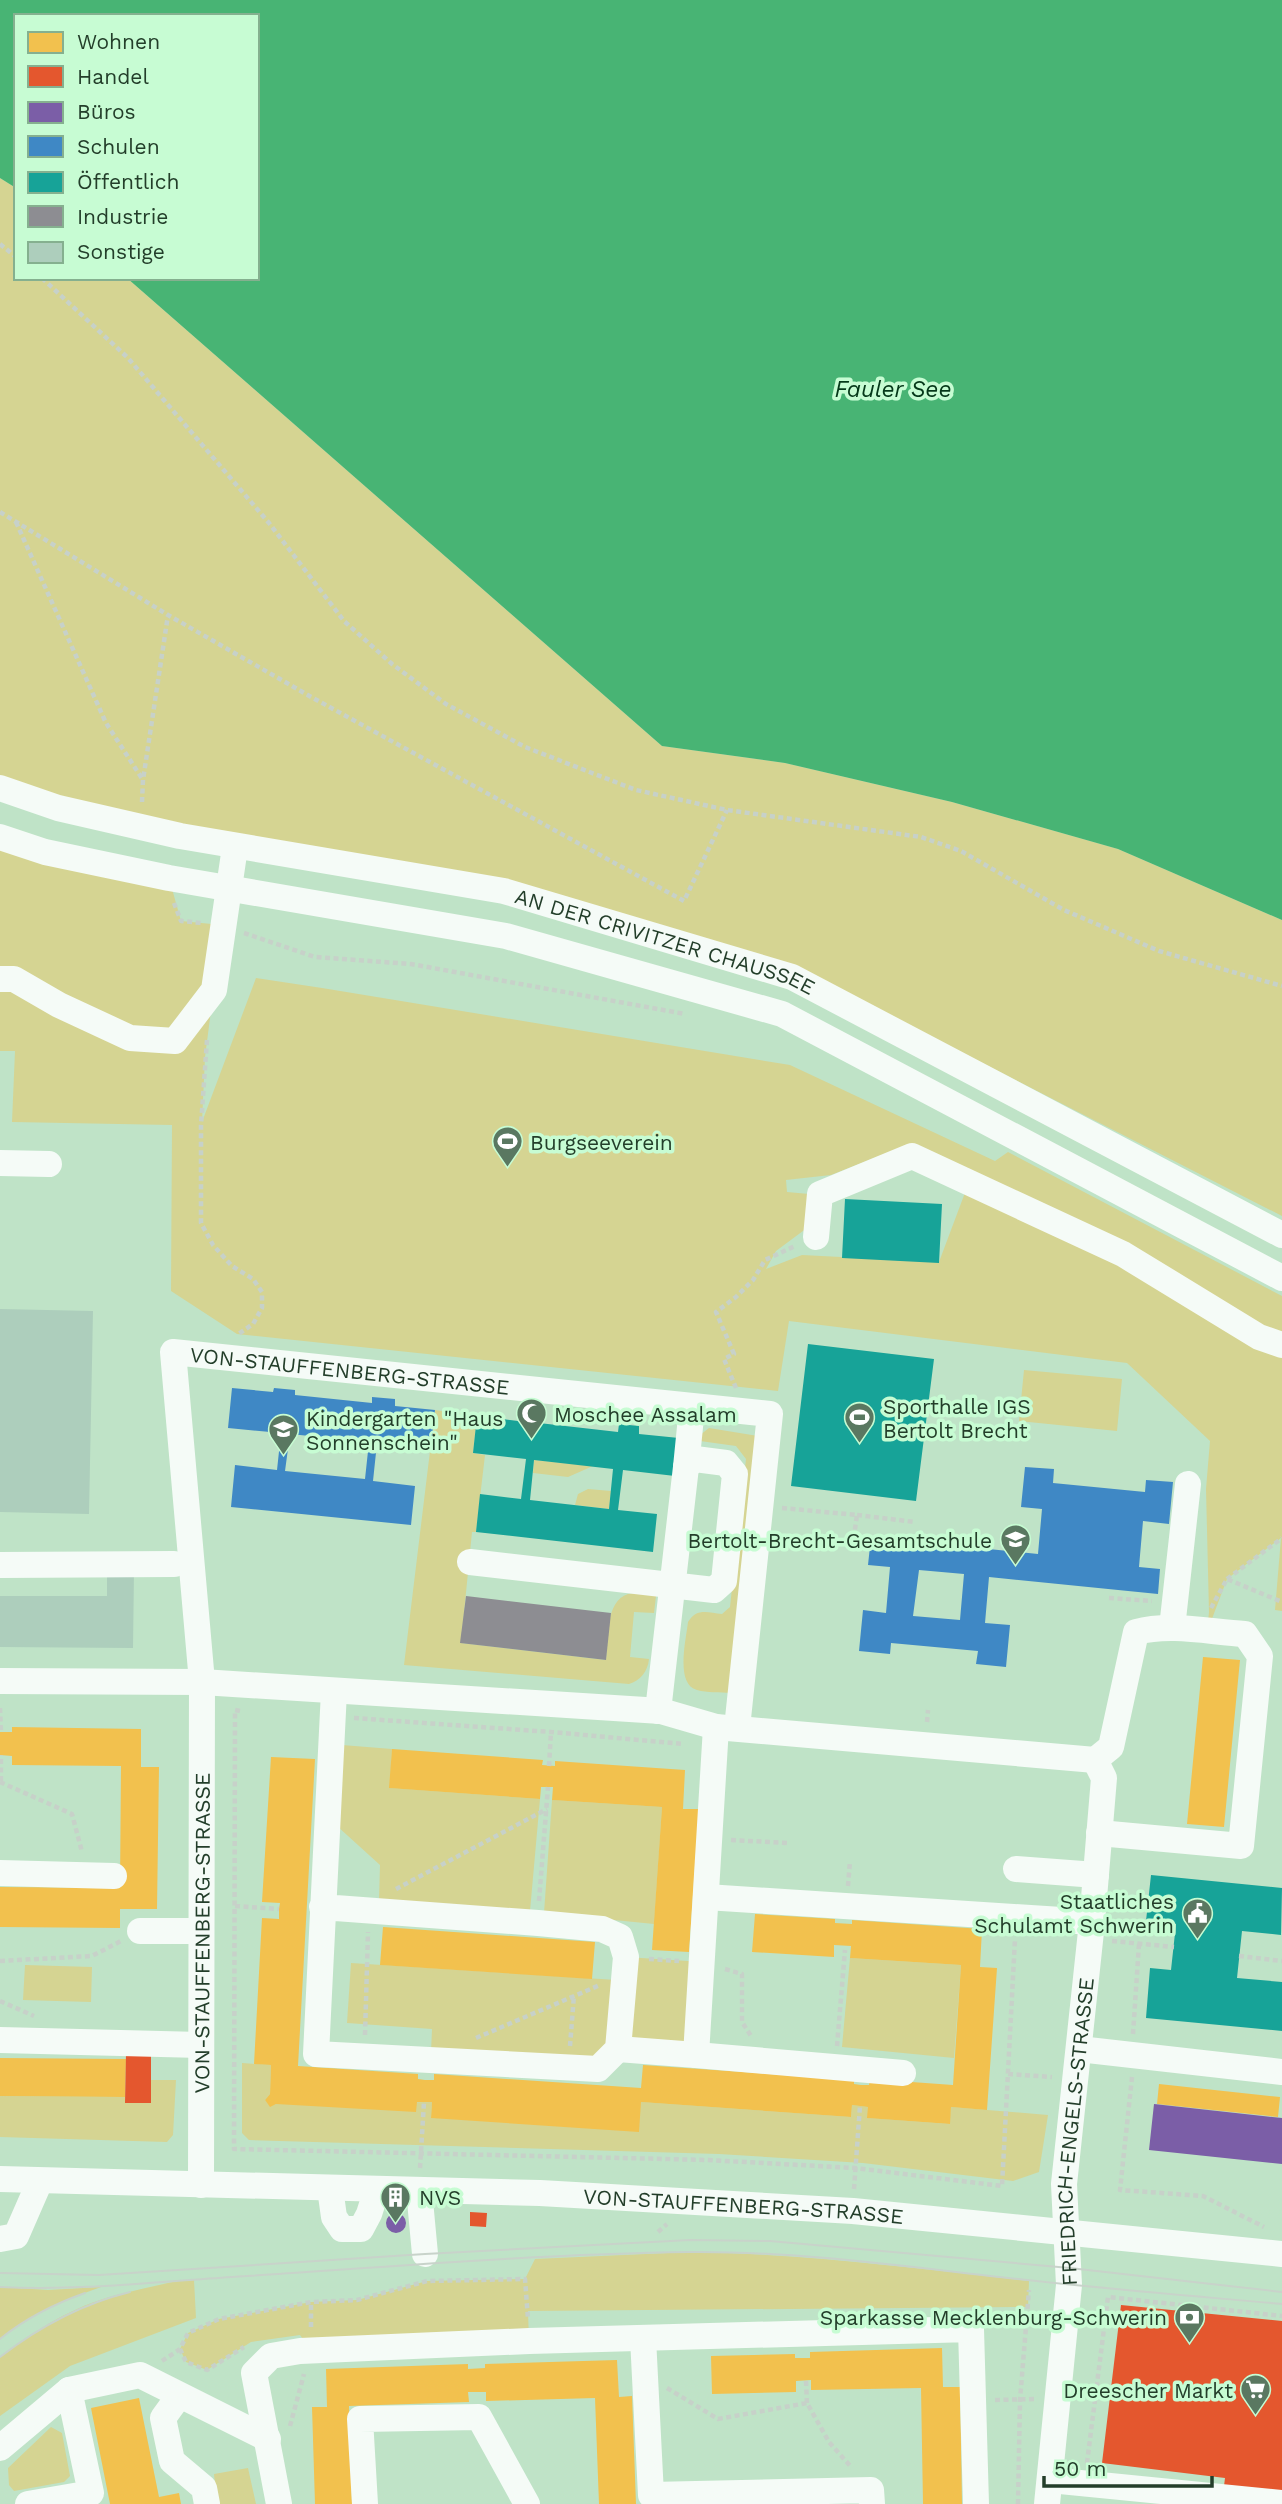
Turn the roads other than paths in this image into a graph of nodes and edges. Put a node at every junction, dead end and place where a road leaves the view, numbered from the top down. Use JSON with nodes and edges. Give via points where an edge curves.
{"nodes":[{"id":1,"x":0,"y":788,"type":"edge"},
{"id":2,"x":0,"y":837,"type":"edge"},
{"id":3,"x":235,"y":847,"type":"junction"},
{"id":4,"x":228,"y":888,"type":"junction"},
{"id":5,"x":0,"y":979,"type":"edge"},
{"id":6,"x":0,"y":1163,"type":"edge"},
{"id":7,"x":48,"y":1164,"type":"dead end"},
{"id":8,"x":1282,"y":1235,"type":"edge"},
{"id":9,"x":816,"y":1237,"type":"road end"},
{"id":10,"x":1282,"y":1278,"type":"edge"},
{"id":11,"x":1282,"y":1345,"type":"edge"},
{"id":12,"x":692,"y":1407,"type":"junction"},
{"id":13,"x":686,"y":1467,"type":"junction"},
{"id":14,"x":1188,"y":1484,"type":"dead end"},
{"id":15,"x":470,"y":1562,"type":"dead end"},
{"id":16,"x":0,"y":1564,"type":"edge"},
{"id":17,"x":174,"y":1564,"type":"dead end"},
{"id":18,"x":672,"y":1585,"type":"junction"},
{"id":19,"x":1173,"y":1615,"type":"junction"},
{"id":20,"x":0,"y":1681,"type":"edge"},
{"id":21,"x":202,"y":1682,"type":"junction"},
{"id":22,"x":334,"y":1704,"type":"junction"},
{"id":23,"x":658,"y":1711,"type":"junction"},
{"id":24,"x":723,"y":1734,"type":"junction"},
{"id":25,"x":1095,"y":1760,"type":"junction"},
{"id":26,"x":1099,"y":1833,"type":"junction"},
{"id":27,"x":1016,"y":1869,"type":"dead end"},
{"id":28,"x":0,"y":1874,"type":"edge"},
{"id":29,"x":1096,"y":1875,"type":"junction"},
{"id":30,"x":114,"y":1876,"type":"dead end"},
{"id":31,"x":706,"y":1897,"type":"junction"},
{"id":32,"x":322,"y":1907,"type":"junction"},
{"id":33,"x":1091,"y":1930,"type":"junction"},
{"id":34,"x":140,"y":1931,"type":"road end"},
{"id":35,"x":201,"y":1931,"type":"junction"},
{"id":36,"x":0,"y":2040,"type":"edge"},
{"id":37,"x":201,"y":2045,"type":"junction"},
{"id":38,"x":618,"y":2049,"type":"junction"},
{"id":39,"x":1079,"y":2049,"type":"junction"},
{"id":40,"x":696,"y":2056,"type":"junction"},
{"id":41,"x":1282,"y":2072,"type":"edge"},
{"id":42,"x":903,"y":2073,"type":"dead end"},
{"id":43,"x":0,"y":2179,"type":"edge"},
{"id":44,"x":40,"y":2181,"type":"junction"},
{"id":45,"x":201,"y":2185,"type":"junction"},
{"id":46,"x":330,"y":2188,"type":"junction"},
{"id":47,"x":377,"y":2189,"type":"junction"},
{"id":48,"x":419,"y":2190,"type":"junction"},
{"id":49,"x":1067,"y":2231,"type":"junction"},
{"id":50,"x":0,"y":2239,"type":"edge"},
{"id":51,"x":425,"y":2254,"type":"dead end"},
{"id":52,"x":1282,"y":2254,"type":"edge"},
{"id":53,"x":643,"y":2338,"type":"junction"},
{"id":54,"x":69,"y":2390,"type":"junction"},
{"id":55,"x":178,"y":2396,"type":"junction"},
{"id":56,"x":278,"y":2434,"type":"junction"},
{"id":57,"x":0,"y":2448,"type":"edge"},
{"id":58,"x":1048,"y":2492,"type":"edge"},
{"id":59,"x":872,"y":2497,"type":"edge"},
{"id":60,"x":1282,"y":2503,"type":"edge"},
{"id":61,"x":28,"y":2504,"type":"edge"},
{"id":62,"x":207,"y":2504,"type":"edge"},
{"id":63,"x":279,"y":2504,"type":"edge"},
{"id":64,"x":365,"y":2504,"type":"edge"},
{"id":65,"x":527,"y":2504,"type":"edge"},
{"id":66,"x":976,"y":2504,"type":"edge"}],
"edges":[{"from":1,"to":3,"type":"street","name":"AN DER CRIVITZER CHAUSSEE","via":[[58,808]]},
{"from":2,"to":4,"type":"street","name":"AN DER CRIVITZER CHAUSSEE","via":[[45,852]]},
{"from":3,"to":4,"type":"street"},
{"from":3,"to":8,"type":"street","name":"AN DER CRIVITZER CHAUSSEE","via":[[504,891],[792,977]]},
{"from":4,"to":5,"type":"street","via":[[214,990],[175,1041],[130,1038],[14,979]]},
{"from":4,"to":10,"type":"street","name":"AN DER CRIVITZER CHAUSSEE","via":[[506,936],[782,1014]]},
{"from":6,"to":7,"type":"street"},
{"from":9,"to":11,"type":"street","via":[[820,1194],[912,1156],[1123,1254],[1259,1337]]},
{"from":12,"to":13,"type":"street"},
{"from":12,"to":21,"type":"street","name":"VON-STAUFFENBERG-STRASSE","via":[[173,1352]]},
{"from":12,"to":24,"type":"street","name":"VON-STAUFFENBERG-STRASSE","via":[[770,1414]]},
{"from":13,"to":18,"type":"street"},
{"from":13,"to":18,"type":"street","via":[[695,1459],[726,1463],[735,1474],[724,1581],[714,1590]]},
{"from":14,"to":19,"type":"street"},
{"from":15,"to":18,"type":"street"},
{"from":16,"to":17,"type":"street"},
{"from":18,"to":23,"type":"street"},
{"from":19,"to":25,"type":"street","via":[[1136,1632],[1111,1747]]},
{"from":19,"to":26,"type":"street","via":[[1207,1632],[1245,1634],[1260,1656],[1241,1846]]},
{"from":20,"to":21,"type":"street"},
{"from":21,"to":22,"type":"street"},
{"from":21,"to":35,"type":"street","name":"VON-STAUFFENBERG-STRASSE"},
{"from":22,"to":23,"type":"street","via":[[551,1705]]},
{"from":22,"to":32,"type":"street"},
{"from":23,"to":24,"type":"street"},
{"from":24,"to":25,"type":"street"},
{"from":24,"to":31,"type":"street"},
{"from":25,"to":26,"type":"street","name":"FRIEDRICH-ENGELS-STRASSE","via":[[1104,1778]]},
{"from":26,"to":29,"type":"street","name":"FRIEDRICH-ENGELS-STRASSE"},
{"from":27,"to":29,"type":"street"},
{"from":28,"to":30,"type":"street"},
{"from":29,"to":33,"type":"street","name":"FRIEDRICH-ENGELS-STRASSE"},
{"from":31,"to":33,"type":"street","via":[[1016,1917]]},
{"from":31,"to":40,"type":"street"},
{"from":32,"to":38,"type":"street","via":[[602,1929],[620,1937],[626,1957]]},
{"from":32,"to":38,"type":"street","via":[[316,2054],[598,2069]]},
{"from":33,"to":39,"type":"street","name":"FRIEDRICH-ENGELS-STRASSE"},
{"from":34,"to":35,"type":"street"},
{"from":35,"to":37,"type":"street","name":"VON-STAUFFENBERG-STRASSE"},
{"from":36,"to":37,"type":"street"},
{"from":37,"to":45,"type":"street","name":"VON-STAUFFENBERG-STRASSE"},
{"from":38,"to":40,"type":"street"},
{"from":39,"to":41,"type":"street"},
{"from":39,"to":49,"type":"street","name":"FRIEDRICH-ENGELS-STRASSE","via":[[1064,2184]]},
{"from":40,"to":42,"type":"street"},
{"from":43,"to":44,"type":"street","name":"VON-STAUFFENBERG-STRASSE"},
{"from":44,"to":45,"type":"street","name":"VON-STAUFFENBERG-STRASSE"},
{"from":44,"to":50,"type":"street","via":[[16,2236]]},
{"from":45,"to":46,"type":"street","name":"VON-STAUFFENBERG-STRASSE"},
{"from":46,"to":47,"type":"street","name":"VON-STAUFFENBERG-STRASSE"},
{"from":46,"to":47,"type":"street","via":[[334,2217],[342,2229],[361,2229]]},
{"from":47,"to":48,"type":"street","name":"VON-STAUFFENBERG-STRASSE"},
{"from":48,"to":49,"type":"street","name":"VON-STAUFFENBERG-STRASSE","via":[[853,2211]]},
{"from":48,"to":51,"type":"street"},
{"from":49,"to":52,"type":"street"},
{"from":49,"to":58,"type":"street","name":"FRIEDRICH-ENGELS-STRASSE","via":[[1069,2285]]},
{"from":53,"to":56,"type":"street","via":[[310,2350],[271,2357],[254,2373]]},
{"from":53,"to":59,"type":"street","via":[[651,2495]]},
{"from":53,"to":66,"type":"street","via":[[971,2329]]},
{"from":54,"to":55,"type":"street","via":[[140,2375]]},
{"from":54,"to":57,"type":"street"},
{"from":54,"to":61,"type":"street","via":[[91,2493]]},
{"from":55,"to":56,"type":"street"},
{"from":55,"to":62,"type":"street","via":[[163,2418],[172,2461],[204,2488]]},
{"from":56,"to":63,"type":"street"},
{"from":58,"to":60,"type":"street","via":[[1085,2484],[1178,2482]]},
{"from":64,"to":65,"type":"street","via":[[360,2419],[480,2417]]}]}
